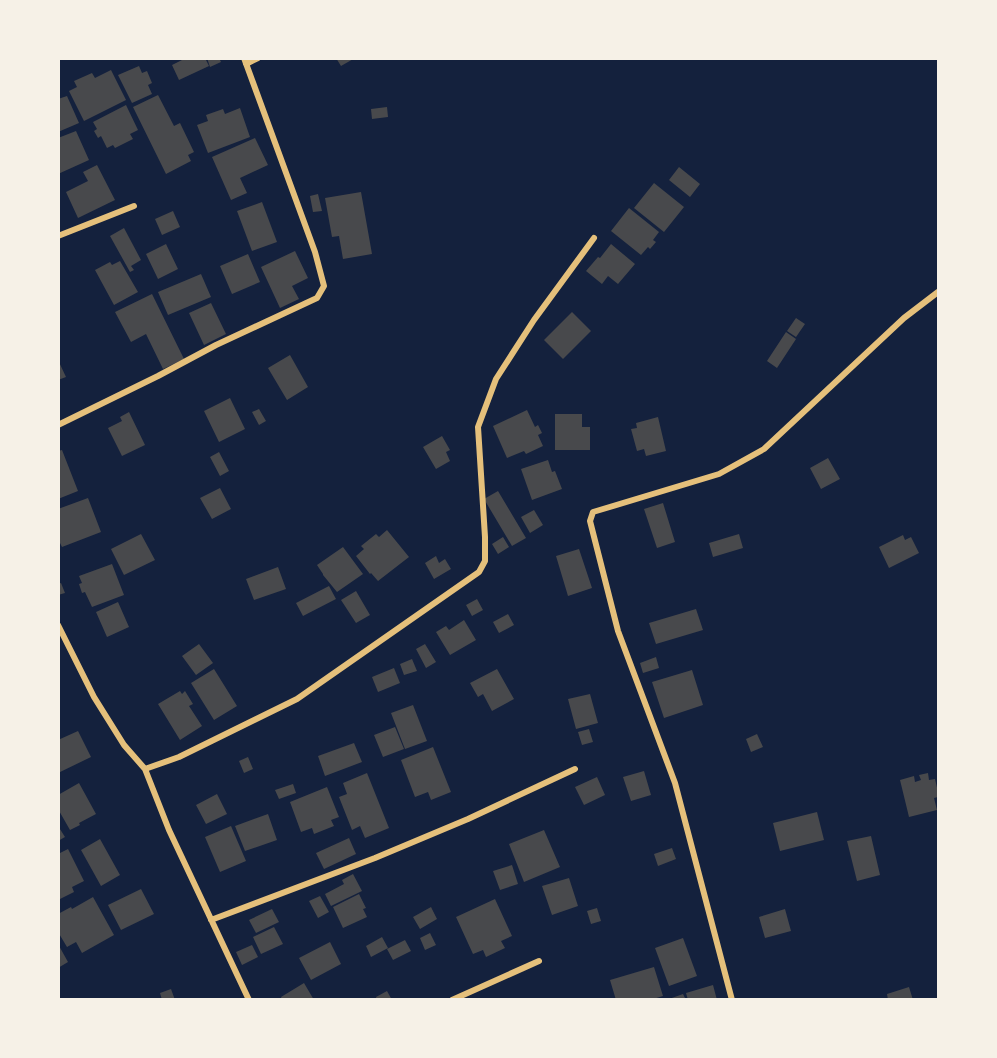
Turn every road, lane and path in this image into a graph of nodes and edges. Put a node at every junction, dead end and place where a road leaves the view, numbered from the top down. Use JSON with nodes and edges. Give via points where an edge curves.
{"nodes":[{"id":1,"x":258,"y":58,"type":"edge"},
{"id":2,"x":245,"y":61,"type":"edge"},
{"id":3,"x":134,"y":206,"type":"dead end"},
{"id":4,"x":58,"y":236,"type":"edge"},
{"id":5,"x":594,"y":238,"type":"dead end"},
{"id":6,"x":939,"y":292,"type":"edge"},
{"id":7,"x":58,"y":425,"type":"edge"},
{"id":8,"x":58,"y":625,"type":"edge"},
{"id":9,"x":145,"y":769,"type":"junction"},
{"id":10,"x":575,"y":769,"type":"dead end"},
{"id":11,"x":211,"y":920,"type":"junction"},
{"id":12,"x":539,"y":961,"type":"dead end"},
{"id":13,"x":249,"y":999,"type":"edge"},
{"id":14,"x":452,"y":999,"type":"edge"},
{"id":15,"x":732,"y":999,"type":"edge"}],
"edges":[{"from":1,"to":2,"type":"street"},
{"from":2,"to":7,"type":"street","via":[[324,286],[317,298]]},
{"from":3,"to":4,"type":"street"},
{"from":5,"to":9,"type":"street","via":[[496,379],[478,427],[485,537],[485,561],[479,572],[297,699],[179,757]]},
{"from":6,"to":15,"type":"street","via":[[904,318],[764,449],[719,474],[593,512],[590,521],[618,631],[675,783]]},
{"from":8,"to":9,"type":"street","via":[[94,697],[124,745]]},
{"from":9,"to":11,"type":"street"},
{"from":10,"to":11,"type":"street","via":[[375,858]]},
{"from":11,"to":13,"type":"street"},
{"from":12,"to":14,"type":"street"}]}
